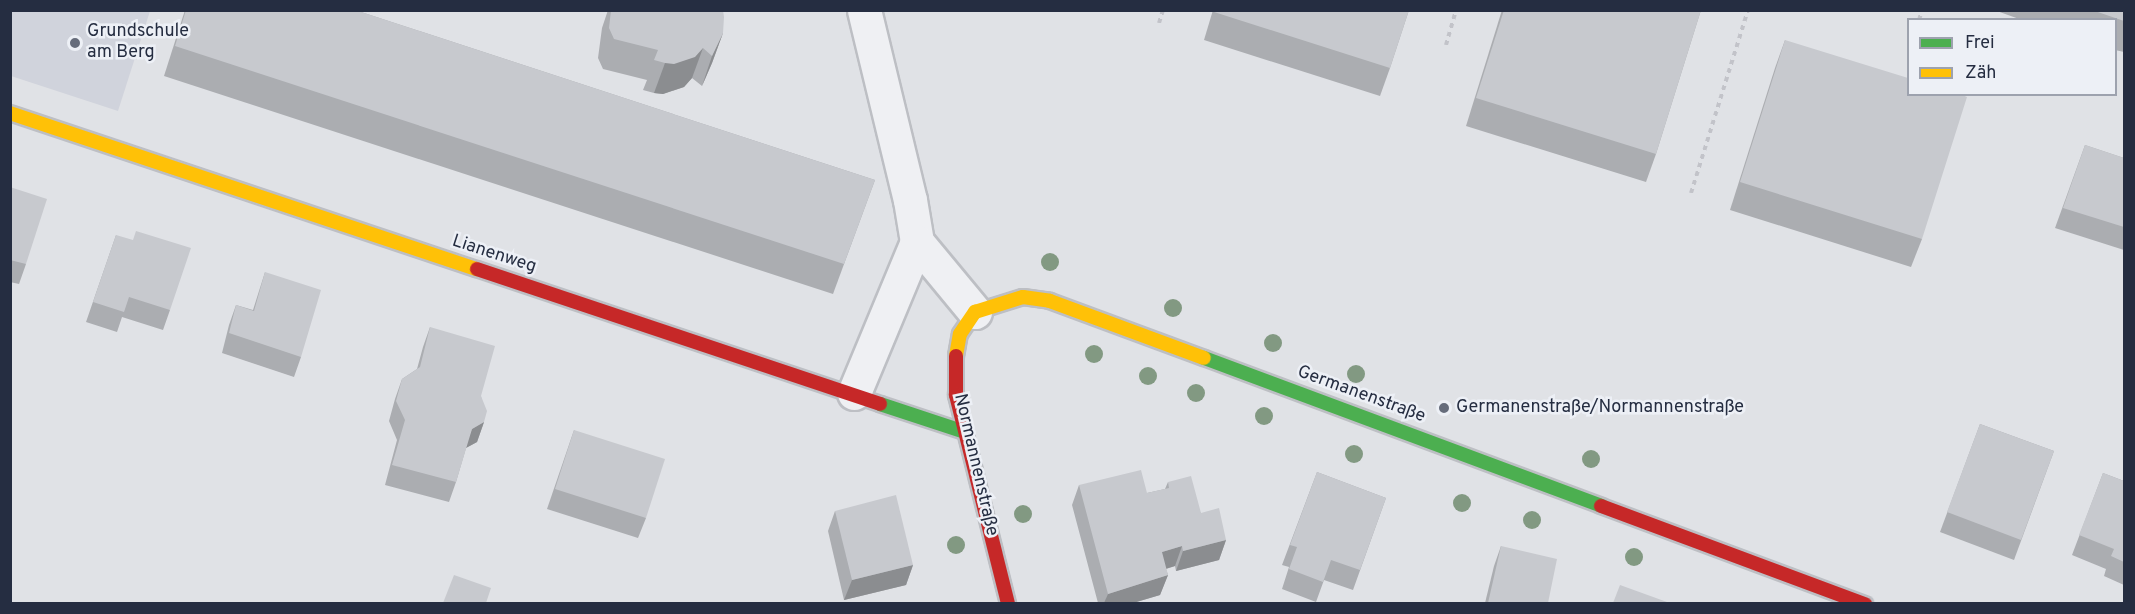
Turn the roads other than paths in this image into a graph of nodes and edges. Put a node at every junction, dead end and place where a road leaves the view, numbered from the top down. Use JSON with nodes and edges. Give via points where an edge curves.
{"nodes":[{"id":1,"x":864,"y":10,"type":"edge"},
{"id":2,"x":10,"y":113,"type":"edge"},
{"id":3,"x":917,"y":242,"type":"junction"},
{"id":4,"x":975,"y":312,"type":"junction"},
{"id":5,"x":854,"y":393,"type":"junction"},
{"id":6,"x":965,"y":432,"type":"junction"},
{"id":7,"x":1008,"y":603,"type":"edge"},
{"id":8,"x":1865,"y":603,"type":"edge"}],
"edges":[{"from":1,"to":3,"type":"street"},
{"from":2,"to":5,"type":"street","name":"Lianenweg"},
{"from":3,"to":4,"type":"street"},
{"from":3,"to":5,"type":"street"},
{"from":4,"to":6,"type":"street","name":"Normannenstraße","via":[[960,334],[956,356],[956,395]]},
{"from":4,"to":8,"type":"street","name":"Germanenstraße","via":[[1023,297],[1050,301]]},
{"from":5,"to":6,"type":"street","name":"Lianenweg"},
{"from":6,"to":7,"type":"street","name":"Normannenstraße"}]}
